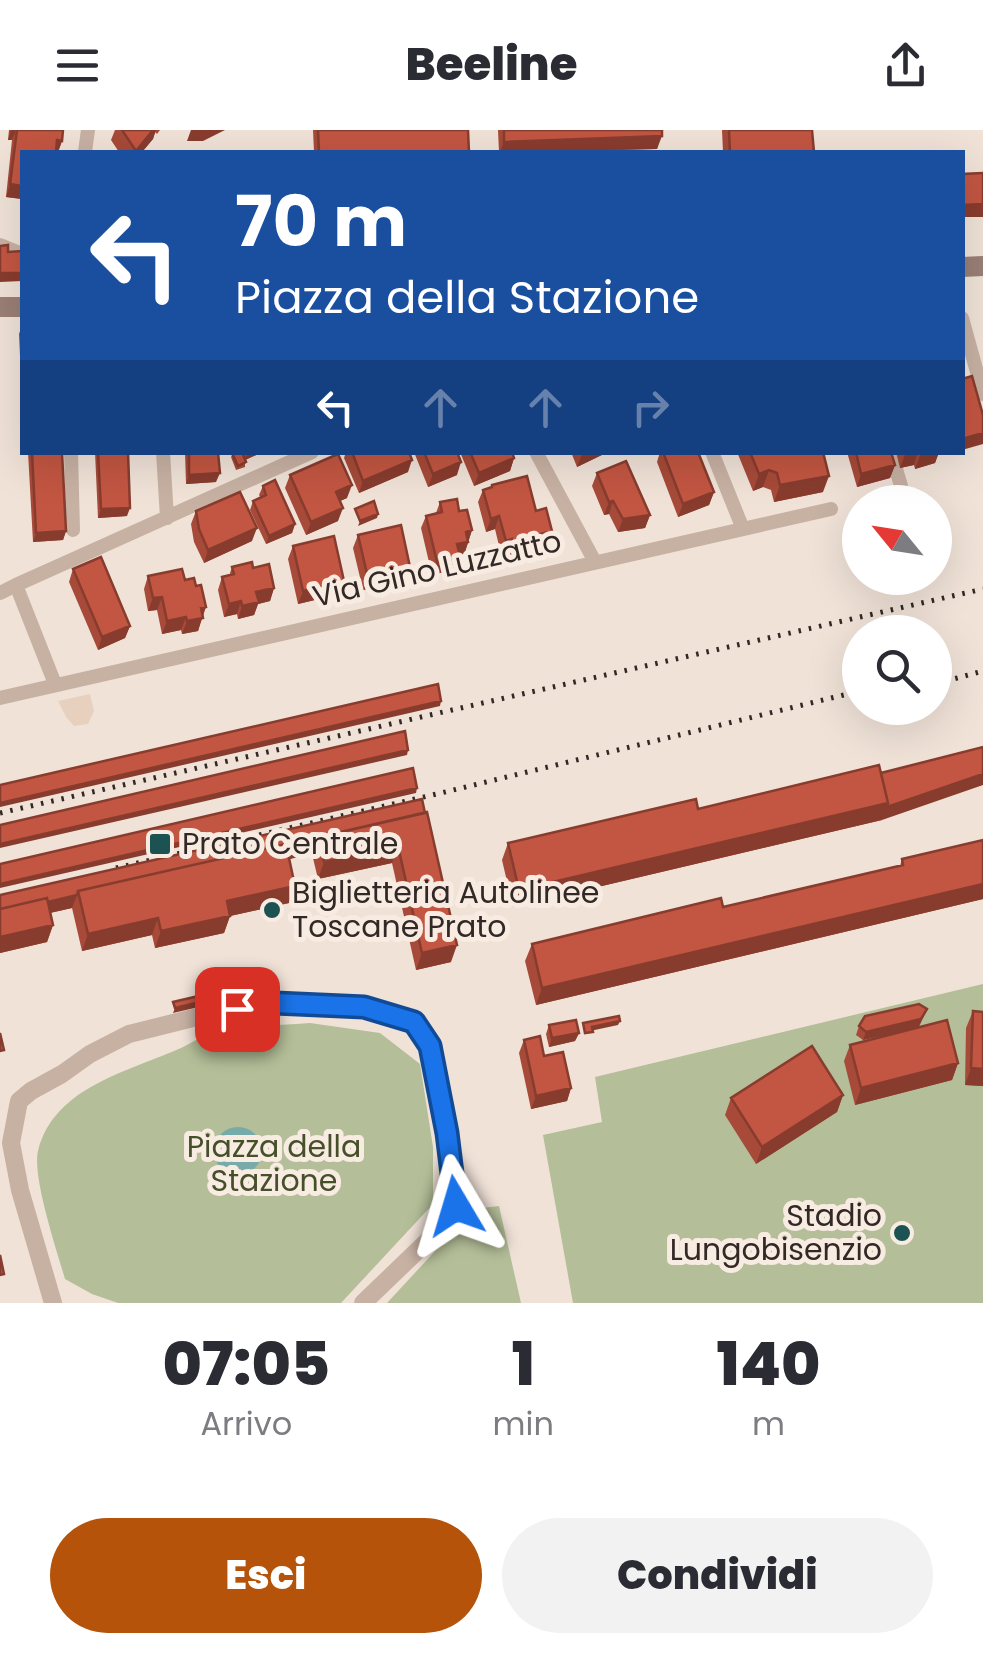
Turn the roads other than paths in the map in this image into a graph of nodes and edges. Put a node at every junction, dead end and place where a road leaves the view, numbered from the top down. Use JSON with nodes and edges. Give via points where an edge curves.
{"nodes":[{"id":1,"x":965,"y":329,"type":"edge"},
{"id":2,"x":983,"y":394,"type":"edge"},
{"id":3,"x":71,"y":455,"type":"edge"},
{"id":4,"x":163,"y":455,"type":"edge"},
{"id":5,"x":305,"y":455,"type":"edge"},
{"id":6,"x":538,"y":455,"type":"edge"},
{"id":7,"x":713,"y":455,"type":"edge"},
{"id":8,"x":892,"y":455,"type":"edge"},
{"id":9,"x":901,"y":485,"type":"edge"},
{"id":10,"x":831,"y":509,"type":"dead end"},
{"id":11,"x":167,"y":518,"type":"junction"},
{"id":12,"x":743,"y":529,"type":"junction"},
{"id":13,"x":73,"y":530,"type":"dead end"},
{"id":14,"x":596,"y":562,"type":"junction"},
{"id":15,"x":16,"y":585,"type":"junction"},
{"id":16,"x":0,"y":593,"type":"edge"},
{"id":17,"x":55,"y":684,"type":"junction"},
{"id":18,"x":0,"y":698,"type":"edge"},
{"id":19,"x":19,"y":1101,"type":"junction"},
{"id":20,"x":0,"y":1106,"type":"edge"},
{"id":21,"x":53,"y":1303,"type":"edge"},
{"id":22,"x":363,"y":1303,"type":"edge"}],
"edges":[{"from":1,"to":2,"type":"street"},
{"from":3,"to":13,"type":"street"},
{"from":4,"to":11,"type":"street"},
{"from":5,"to":11,"type":"street"},
{"from":6,"to":14,"type":"street"},
{"from":7,"to":12,"type":"street"},
{"from":8,"to":9,"type":"street"},
{"from":10,"to":12,"type":"street","name":"Via Gino Luzzatto"},
{"from":11,"to":15,"type":"street"},
{"from":12,"to":14,"type":"street","name":"Via Gino Luzzatto"},
{"from":14,"to":17,"type":"street","name":"Via Gino Luzzatto"},
{"from":15,"to":16,"type":"street"},
{"from":15,"to":17,"type":"street"},
{"from":17,"to":18,"type":"street","name":"Via Gino Luzzatto"},
{"from":19,"to":20,"type":"street"},
{"from":19,"to":21,"type":"street","via":[[12,1143]]},
{"from":19,"to":22,"type":"street","via":[[129,1034],[221,1011],[275,1003],[364,1007],[414,1022],[430,1046],[456,1206]]}]}
